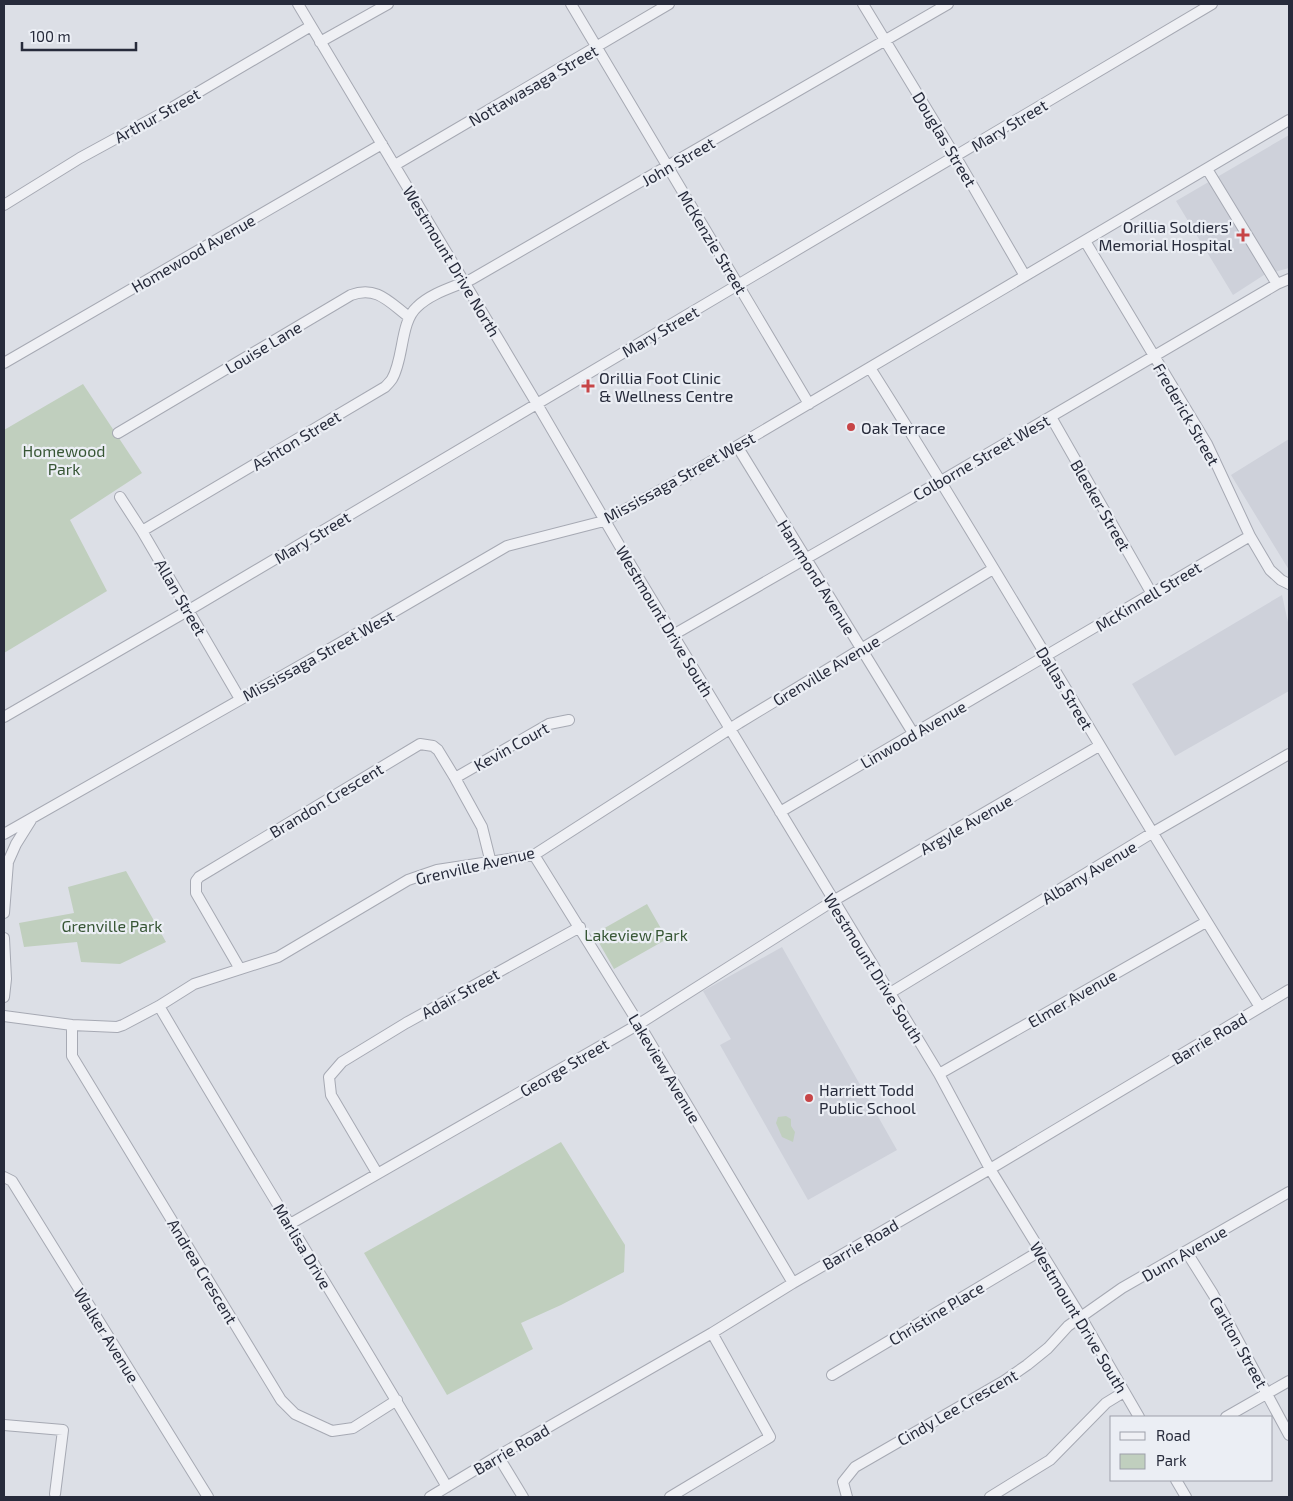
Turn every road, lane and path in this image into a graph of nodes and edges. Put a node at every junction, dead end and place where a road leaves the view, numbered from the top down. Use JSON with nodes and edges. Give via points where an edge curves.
{"nodes":[{"id":1,"x":298,"y":4,"type":"edge"},
{"id":2,"x":388,"y":4,"type":"edge"},
{"id":3,"x":571,"y":4,"type":"edge"},
{"id":4,"x":669,"y":4,"type":"edge"},
{"id":5,"x":863,"y":4,"type":"edge"},
{"id":6,"x":948,"y":4,"type":"edge"},
{"id":7,"x":1212,"y":4,"type":"edge"},
{"id":8,"x":311,"y":26,"type":"junction"},
{"id":9,"x":885,"y":41,"type":"junction"},
{"id":10,"x":320,"y":42,"type":"junction"},
{"id":11,"x":596,"y":48,"type":"junction"},
{"id":12,"x":1289,"y":120,"type":"edge"},
{"id":13,"x":382,"y":144,"type":"junction"},
{"id":14,"x":956,"y":157,"type":"junction"},
{"id":15,"x":395,"y":166,"type":"junction"},
{"id":16,"x":668,"y":167,"type":"junction"},
{"id":17,"x":1207,"y":169,"type":"junction"},
{"id":18,"x":4,"y":205,"type":"edge"},
{"id":19,"x":1085,"y":241,"type":"junction"},
{"id":20,"x":1025,"y":276,"type":"junction"},
{"id":21,"x":1289,"y":279,"type":"edge"},
{"id":22,"x":465,"y":282,"type":"junction"},
{"id":23,"x":1277,"y":284,"type":"junction"},
{"id":24,"x":738,"y":285,"type":"junction"},
{"id":25,"x":409,"y":317,"type":"junction"},
{"id":26,"x":1154,"y":356,"type":"junction"},
{"id":27,"x":4,"y":363,"type":"edge"},
{"id":28,"x":870,"y":368,"type":"junction"},
{"id":29,"x":537,"y":404,"type":"junction"},
{"id":30,"x":809,"y":404,"type":"junction"},
{"id":31,"x":1051,"y":417,"type":"junction"},
{"id":32,"x":118,"y":432,"type":"dead end"},
{"id":33,"x":737,"y":446,"type":"junction"},
{"id":34,"x":940,"y":481,"type":"junction"},
{"id":35,"x":120,"y":497,"type":"dead end"},
{"id":36,"x":604,"y":521,"type":"junction"},
{"id":37,"x":142,"y":531,"type":"junction"},
{"id":38,"x":1250,"y":536,"type":"junction"},
{"id":39,"x":805,"y":558,"type":"junction"},
{"id":40,"x":993,"y":569,"type":"junction"},
{"id":41,"x":1289,"y":584,"type":"edge"},
{"id":42,"x":1152,"y":594,"type":"junction"},
{"id":43,"x":188,"y":610,"type":"junction"},
{"id":44,"x":673,"y":636,"type":"junction"},
{"id":45,"x":862,"y":648,"type":"junction"},
{"id":46,"x":1046,"y":657,"type":"junction"},
{"id":47,"x":240,"y":699,"type":"junction"},
{"id":48,"x":4,"y":717,"type":"edge"},
{"id":49,"x":569,"y":720,"type":"dead end"},
{"id":50,"x":730,"y":729,"type":"junction"},
{"id":51,"x":913,"y":734,"type":"junction"},
{"id":52,"x":1099,"y":746,"type":"junction"},
{"id":53,"x":1289,"y":754,"type":"edge"},
{"id":54,"x":455,"y":778,"type":"junction"},
{"id":55,"x":780,"y":812,"type":"junction"},
{"id":56,"x":31,"y":819,"type":"junction"},
{"id":57,"x":4,"y":834,"type":"edge"},
{"id":58,"x":1152,"y":834,"type":"junction"},
{"id":59,"x":534,"y":855,"type":"junction"},
{"id":60,"x":491,"y":863,"type":"junction"},
{"id":61,"x":833,"y":901,"type":"junction"},
{"id":62,"x":4,"y":913,"type":"edge"},
{"id":63,"x":1206,"y":922,"type":"junction"},
{"id":64,"x":580,"y":927,"type":"junction"},
{"id":65,"x":4,"y":938,"type":"edge"},
{"id":66,"x":240,"y":969,"type":"junction"},
{"id":67,"x":1289,"y":990,"type":"edge"},
{"id":68,"x":890,"y":993,"type":"junction"},
{"id":69,"x":4,"y":996,"type":"edge"},
{"id":70,"x":159,"y":1006,"type":"junction"},
{"id":71,"x":1260,"y":1007,"type":"junction"},
{"id":72,"x":4,"y":1016,"type":"edge"},
{"id":73,"x":640,"y":1024,"type":"junction"},
{"id":74,"x":72,"y":1025,"type":"junction"},
{"id":75,"x":938,"y":1074,"type":"junction"},
{"id":76,"x":990,"y":1169,"type":"junction"},
{"id":77,"x":378,"y":1173,"type":"junction"},
{"id":78,"x":4,"y":1177,"type":"edge"},
{"id":79,"x":1289,"y":1192,"type":"edge"},
{"id":80,"x":290,"y":1224,"type":"junction"},
{"id":81,"x":1040,"y":1251,"type":"junction"},
{"id":82,"x":1186,"y":1252,"type":"junction"},
{"id":83,"x":793,"y":1283,"type":"junction"},
{"id":84,"x":1081,"y":1317,"type":"junction"},
{"id":85,"x":712,"y":1333,"type":"junction"},
{"id":86,"x":832,"y":1376,"type":"dead end"},
{"id":87,"x":1289,"y":1381,"type":"edge"},
{"id":88,"x":1124,"y":1392,"type":"junction"},
{"id":89,"x":1267,"y":1394,"type":"junction"},
{"id":90,"x":397,"y":1400,"type":"junction"},
{"id":91,"x":1138,"y":1416,"type":"edge"},
{"id":92,"x":1228,"y":1416,"type":"edge"},
{"id":93,"x":4,"y":1425,"type":"edge"},
{"id":94,"x":1289,"y":1435,"type":"edge"},
{"id":95,"x":498,"y":1456,"type":"junction"},
{"id":96,"x":1177,"y":1481,"type":"edge"},
{"id":97,"x":447,"y":1487,"type":"junction"},
{"id":98,"x":55,"y":1494,"type":"dead end"},
{"id":99,"x":208,"y":1497,"type":"edge"},
{"id":100,"x":430,"y":1497,"type":"edge"},
{"id":101,"x":523,"y":1497,"type":"edge"},
{"id":102,"x":670,"y":1497,"type":"edge"},
{"id":103,"x":847,"y":1497,"type":"edge"},
{"id":104,"x":990,"y":1497,"type":"edge"},
{"id":105,"x":1186,"y":1497,"type":"edge"}],
"edges":[{"from":1,"to":8,"type":"street","name":"Westmount Drive North"},
{"from":2,"to":10,"type":"street"},
{"from":3,"to":11,"type":"street","name":"McKenzie Street"},
{"from":4,"to":11,"type":"street","name":"Nottawasaga Street"},
{"from":5,"to":9,"type":"street","name":"Douglas Street"},
{"from":6,"to":9,"type":"street","name":"John Street"},
{"from":7,"to":14,"type":"street","name":"Mary Street"},
{"from":8,"to":10,"type":"street","name":"Westmount Drive North"},
{"from":8,"to":18,"type":"street","name":"Arthur Street"},
{"from":9,"to":14,"type":"street","name":"Douglas Street"},
{"from":9,"to":16,"type":"street","name":"John Street"},
{"from":10,"to":13,"type":"street","name":"Westmount Drive North"},
{"from":11,"to":15,"type":"street","name":"Nottawasaga Street"},
{"from":11,"to":16,"type":"street","name":"McKenzie Street"},
{"from":12,"to":17,"type":"street","name":"Mississaga Street West"},
{"from":13,"to":15,"type":"street","name":"Westmount Drive North"},
{"from":13,"to":27,"type":"street","name":"Homewood Avenue"},
{"from":14,"to":20,"type":"street","name":"Douglas Street"},
{"from":14,"to":24,"type":"street","name":"Mary Street"},
{"from":15,"to":22,"type":"street","name":"Westmount Drive North"},
{"from":16,"to":22,"type":"street","name":"John Street"},
{"from":16,"to":24,"type":"street","name":"McKenzie Street"},
{"from":17,"to":19,"type":"street","name":"Mississaga Street West"},
{"from":17,"to":23,"type":"street"},
{"from":19,"to":20,"type":"street","name":"Mississaga Street West"},
{"from":19,"to":26,"type":"street","name":"Frederick Street"},
{"from":20,"to":28,"type":"street","name":"Mississaga Street West"},
{"from":21,"to":23,"type":"street","name":"Colborne Street West"},
{"from":22,"to":25,"type":"street","name":"John Street","via":[[428,299]]},
{"from":22,"to":29,"type":"street","name":"Westmount Drive North"},
{"from":23,"to":26,"type":"street","name":"Colborne Street West"},
{"from":24,"to":29,"type":"street","name":"Mary Street"},
{"from":24,"to":30,"type":"street","name":"McKenzie Street"},
{"from":25,"to":32,"type":"street","name":"Louise Lane","via":[[377,293],[360,291],[352,294]]},
{"from":25,"to":37,"type":"street","name":"Ashton Street","via":[[396,369],[384,387]]},
{"from":26,"to":31,"type":"street","name":"Colborne Street West"},
{"from":26,"to":38,"type":"street","name":"Frederick Street","via":[[1207,444]]},
{"from":28,"to":30,"type":"street","name":"Mississaga Street West"},
{"from":28,"to":34,"type":"street","name":"Dallas Street"},
{"from":29,"to":36,"type":"street","name":"Westmount Drive North"},
{"from":29,"to":43,"type":"street","name":"Mary Street"},
{"from":30,"to":33,"type":"street","name":"Mississaga Street West"},
{"from":31,"to":34,"type":"street","name":"Colborne Street West"},
{"from":31,"to":42,"type":"street","name":"Bleeker Street"},
{"from":33,"to":36,"type":"street","name":"Mississaga Street West"},
{"from":33,"to":39,"type":"street","name":"Hammond Avenue"},
{"from":34,"to":39,"type":"street","name":"Colborne Street West"},
{"from":34,"to":40,"type":"street","name":"Dallas Street"},
{"from":35,"to":37,"type":"street","name":"Allan Street"},
{"from":36,"to":44,"type":"street","name":"Westmount Drive South"},
{"from":36,"to":47,"type":"street","name":"Mississaga Street West","via":[[507,546]]},
{"from":37,"to":43,"type":"street","name":"Allan Street"},
{"from":38,"to":41,"type":"street","name":"Frederick Street","via":[[1270,570]]},
{"from":38,"to":42,"type":"street","name":"McKinnell Street"},
{"from":39,"to":44,"type":"street","name":"Colborne Street West"},
{"from":39,"to":45,"type":"street","name":"Hammond Avenue"},
{"from":40,"to":45,"type":"street","name":"Grenville Avenue"},
{"from":40,"to":46,"type":"street","name":"Dallas Street"},
{"from":42,"to":46,"type":"street","name":"McKinnell Street"},
{"from":43,"to":47,"type":"street","name":"Allan Street"},
{"from":43,"to":48,"type":"street","name":"Mary Street"},
{"from":44,"to":50,"type":"street","name":"Westmount Drive South"},
{"from":45,"to":50,"type":"street","name":"Grenville Avenue"},
{"from":45,"to":51,"type":"street","name":"Hammond Avenue"},
{"from":46,"to":51,"type":"street","name":"Linwood Avenue"},
{"from":46,"to":52,"type":"street","name":"Dallas Street"},
{"from":47,"to":56,"type":"street","name":"Mississaga Street West"},
{"from":49,"to":54,"type":"street","name":"Kevin Court","via":[[549,724]]},
{"from":50,"to":55,"type":"street","name":"Westmount Drive South"},
{"from":50,"to":59,"type":"street","name":"Grenville Avenue"},
{"from":51,"to":55,"type":"street","name":"Linwood Avenue"},
{"from":52,"to":58,"type":"street","name":"Dallas Street"},
{"from":52,"to":61,"type":"street","name":"Argyle Avenue"},
{"from":53,"to":58,"type":"street","name":"Albany Avenue"},
{"from":54,"to":60,"type":"street","name":"Brandon Crescent","via":[[482,827]]},
{"from":54,"to":66,"type":"street","name":"Brandon Crescent","via":[[438,750],[420,744],[199,877],[196,894]]},
{"from":55,"to":61,"type":"street","name":"Westmount Drive South"},
{"from":56,"to":57,"type":"street","name":"Mississaga Street West"},
{"from":56,"to":62,"type":"street","via":[[8,862]]},
{"from":58,"to":63,"type":"street","name":"Dallas Street"},
{"from":58,"to":68,"type":"street","name":"Albany Avenue"},
{"from":59,"to":60,"type":"street","name":"Grenville Avenue"},
{"from":59,"to":64,"type":"street","name":"Lakeview Avenue"},
{"from":60,"to":66,"type":"street","name":"Grenville Avenue","via":[[437,870],[408,880],[278,957]]},
{"from":61,"to":68,"type":"street","name":"Westmount Drive South"},
{"from":61,"to":73,"type":"street","name":"George Street"},
{"from":63,"to":71,"type":"street","name":"Dallas Street"},
{"from":63,"to":75,"type":"street","name":"Elmer Avenue"},
{"from":64,"to":73,"type":"street","name":"Lakeview Avenue"},
{"from":64,"to":77,"type":"street","name":"Adair Street","via":[[406,1023],[342,1062],[329,1077],[331,1095]]},
{"from":65,"to":69,"type":"street"},
{"from":66,"to":70,"type":"street","name":"Grenville Avenue","via":[[194,984]]},
{"from":67,"to":71,"type":"street","name":"Barrie Road"},
{"from":68,"to":75,"type":"street","name":"Westmount Drive South"},
{"from":70,"to":74,"type":"street","name":"Grenville Avenue","via":[[117,1027]]},
{"from":70,"to":80,"type":"street","name":"Marlisa Drive"},
{"from":71,"to":76,"type":"street","name":"Barrie Road"},
{"from":72,"to":74,"type":"street","name":"Grenville Avenue"},
{"from":73,"to":77,"type":"street","name":"George Street"},
{"from":73,"to":83,"type":"street","name":"Lakeview Avenue"},
{"from":74,"to":90,"type":"street","name":"Andrea Crescent","via":[[72,1056],[281,1400],[295,1414],[332,1430],[353,1428]]},
{"from":75,"to":76,"type":"street","name":"Westmount Drive South"},
{"from":76,"to":81,"type":"street","name":"Westmount Drive South"},
{"from":76,"to":83,"type":"street","name":"Barrie Road"},
{"from":77,"to":80,"type":"street","name":"George Street"},
{"from":78,"to":99,"type":"street","name":"Walker Avenue","via":[[12,1181]]},
{"from":79,"to":82,"type":"street","name":"Dunn Avenue"},
{"from":80,"to":90,"type":"street","name":"Marlisa Drive"},
{"from":81,"to":84,"type":"street","name":"Westmount Drive South"},
{"from":81,"to":86,"type":"street","name":"Christine Place"},
{"from":82,"to":84,"type":"street","name":"Dunn Avenue","via":[[1122,1288]]},
{"from":82,"to":89,"type":"street","name":"Carlton Street"},
{"from":83,"to":85,"type":"street","name":"Barrie Road"},
{"from":84,"to":88,"type":"street","name":"Westmount Drive South"},
{"from":84,"to":103,"type":"street","name":"Cindy Lee Crescent","via":[[1027,1366],[855,1467],[843,1482]]},
{"from":85,"to":95,"type":"street","name":"Barrie Road"},
{"from":85,"to":102,"type":"street","via":[[770,1438]]},
{"from":87,"to":89,"type":"street"},
{"from":88,"to":91,"type":"street","name":"Westmount Drive South"},
{"from":88,"to":104,"type":"street","via":[[1106,1403],[1050,1460]]},
{"from":89,"to":92,"type":"street"},
{"from":89,"to":94,"type":"street","name":"Carlton Street"},
{"from":90,"to":97,"type":"street","name":"Marlisa Drive"},
{"from":93,"to":98,"type":"street","via":[[62,1430]]},
{"from":95,"to":97,"type":"street","name":"Barrie Road"},
{"from":95,"to":101,"type":"street"},
{"from":96,"to":105,"type":"street"},
{"from":97,"to":100,"type":"street","name":"Barrie Road"}]}
